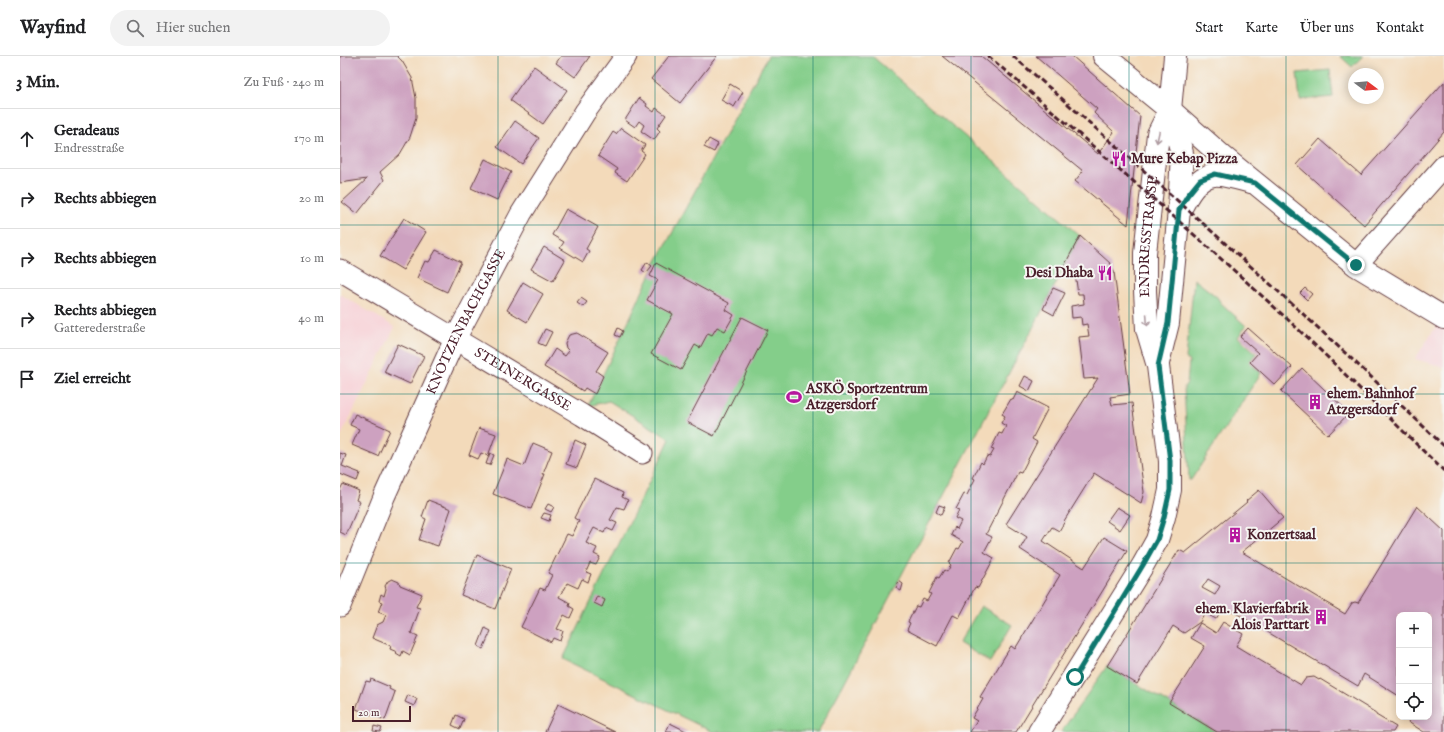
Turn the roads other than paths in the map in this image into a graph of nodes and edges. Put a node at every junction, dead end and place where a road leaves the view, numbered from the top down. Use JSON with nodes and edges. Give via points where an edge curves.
{"nodes":[{"id":1,"x":626,"y":56,"type":"edge"},
{"id":2,"x":1104,"y":56,"type":"edge"},
{"id":3,"x":1175,"y":56,"type":"edge"},
{"id":4,"x":1170,"y":110,"type":"junction"},
{"id":5,"x":1444,"y":166,"type":"edge"},
{"id":6,"x":1255,"y":183,"type":"junction"},
{"id":7,"x":1179,"y":210,"type":"junction"},
{"id":8,"x":1356,"y":265,"type":"junction"},
{"id":9,"x":340,"y":270,"type":"edge"},
{"id":10,"x":1444,"y":318,"type":"edge"},
{"id":11,"x":456,"y":339,"type":"junction"},
{"id":12,"x":1158,"y":366,"type":"junction"},
{"id":13,"x":642,"y":453,"type":"dead end"},
{"id":14,"x":340,"y":606,"type":"edge"},
{"id":15,"x":1039,"y":732,"type":"edge"}],
"edges":[{"from":1,"to":11,"type":"street","name":"KNOTZENBACHGASSE","via":[[585,112],[521,214]]},
{"from":2,"to":4,"type":"street"},
{"from":3,"to":4,"type":"street","name":"ENDRESSTRASSE"},
{"from":4,"to":6,"type":"street"},
{"from":4,"to":7,"type":"street","name":"ENDRESSTRASSE","via":[[1182,153]]},
{"from":4,"to":12,"type":"street","name":"ENDRESSTRASSE","one_way":true,"via":[[1158,134],[1145,253],[1147,329]]},
{"from":5,"to":8,"type":"street"},
{"from":6,"to":7,"type":"street","via":[[1215,174],[1200,180]]},
{"from":6,"to":8,"type":"street"},
{"from":7,"to":12,"type":"street","name":"ENDRESSTRASSE","via":[[1168,323]]},
{"from":8,"to":10,"type":"street"},
{"from":9,"to":11,"type":"street","name":"STEINERGASSE"},
{"from":11,"to":13,"type":"street","name":"STEINERGASSE"},
{"from":11,"to":14,"type":"street","name":"KNOTZENBACHGASSE","via":[[384,497]]},
{"from":12,"to":15,"type":"street","name":"ENDRESSTRASSE","via":[[1170,461],[1170,490],[1157,540]]}]}
